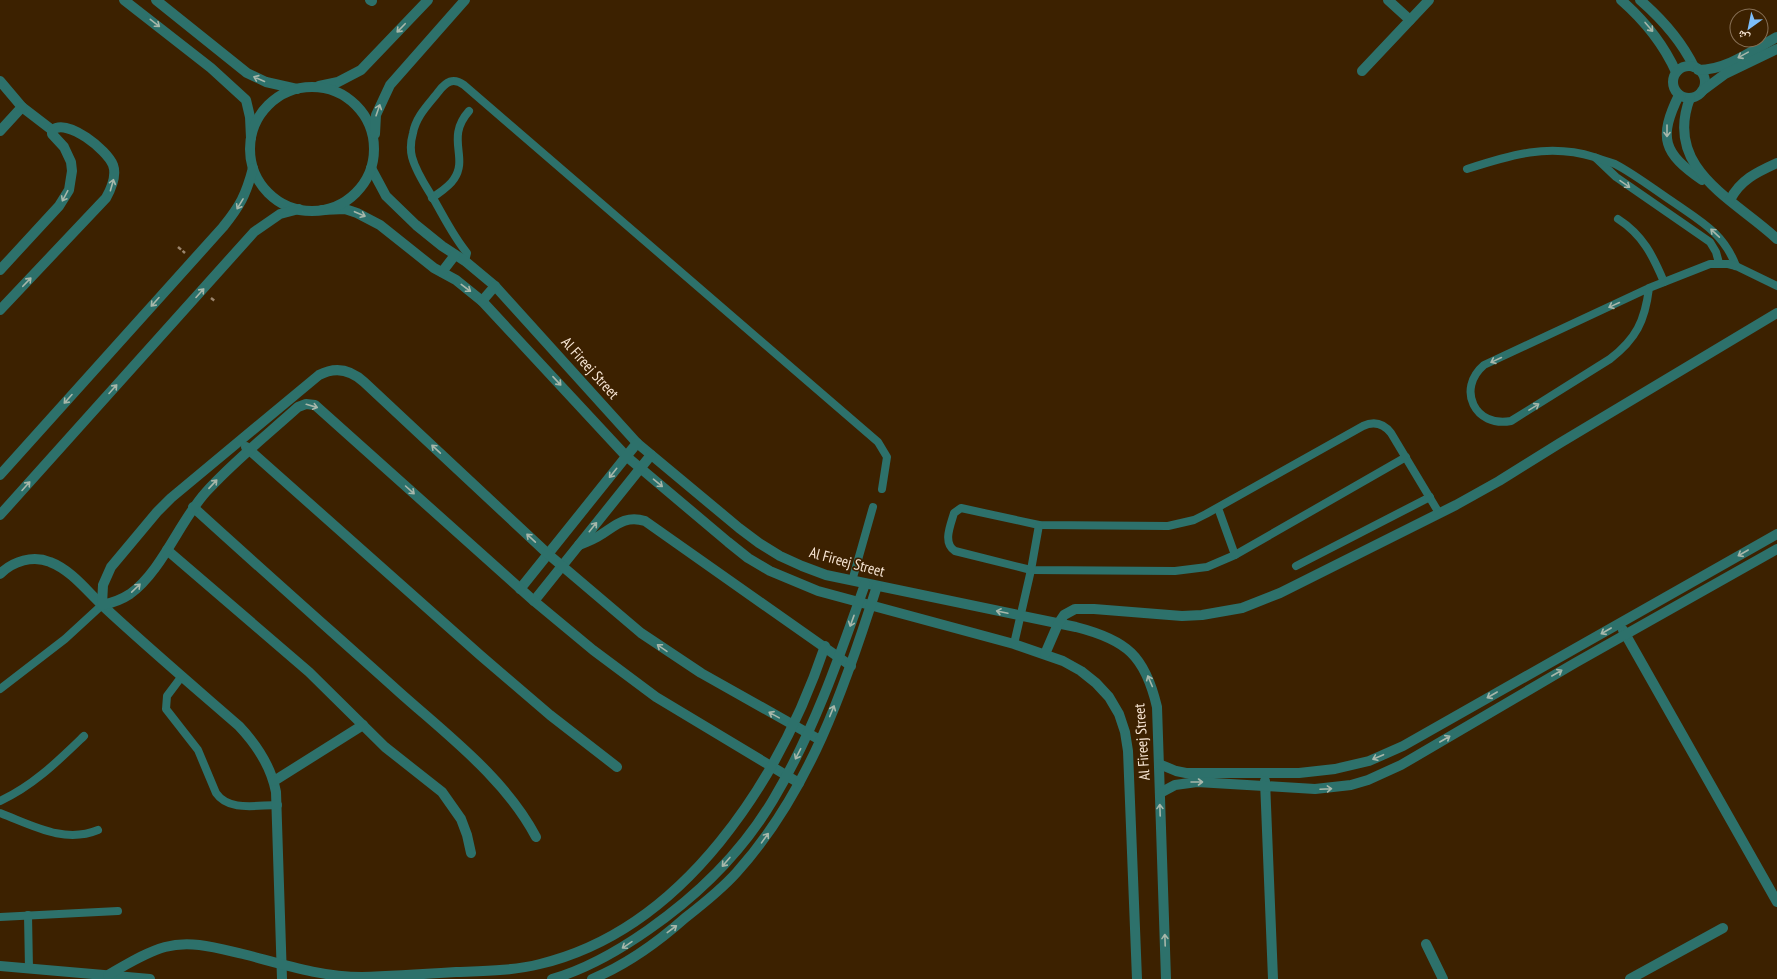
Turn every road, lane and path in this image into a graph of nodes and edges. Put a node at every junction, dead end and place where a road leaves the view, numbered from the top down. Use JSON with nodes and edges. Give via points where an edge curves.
{"nodes":[{"id":1,"x":124,"y":0,"type":"edge"},
{"id":2,"x":156,"y":0,"type":"edge"},
{"id":3,"x":428,"y":0,"type":"edge"},
{"id":4,"x":465,"y":0,"type":"edge"},
{"id":5,"x":1388,"y":0,"type":"edge"},
{"id":6,"x":1429,"y":0,"type":"edge"},
{"id":7,"x":1621,"y":0,"type":"edge"},
{"id":8,"x":1640,"y":0,"type":"edge"},
{"id":9,"x":1410,"y":20,"type":"junction"},
{"id":10,"x":1777,"y":37,"type":"edge"},
{"id":11,"x":1777,"y":49,"type":"edge"},
{"id":12,"x":1696,"y":68,"type":"junction"},
{"id":13,"x":1362,"y":71,"type":"dead end"},
{"id":14,"x":1676,"y":72,"type":"junction"},
{"id":15,"x":0,"y":81,"type":"edge"},
{"id":16,"x":315,"y":87,"type":"junction"},
{"id":17,"x":296,"y":89,"type":"junction"},
{"id":18,"x":1702,"y":91,"type":"junction"},
{"id":19,"x":1679,"y":95,"type":"junction"},
{"id":20,"x":1690,"y":98,"type":"junction"},
{"id":21,"x":22,"y":107,"type":"junction"},
{"id":22,"x":469,"y":111,"type":"dead end"},
{"id":23,"x":52,"y":130,"type":"junction"},
{"id":24,"x":0,"y":131,"type":"edge"},
{"id":25,"x":251,"y":138,"type":"junction"},
{"id":26,"x":374,"y":148,"type":"junction"},
{"id":27,"x":1596,"y":158,"type":"junction"},
{"id":28,"x":1777,"y":163,"type":"edge"},
{"id":29,"x":254,"y":168,"type":"junction"},
{"id":30,"x":371,"y":168,"type":"junction"},
{"id":31,"x":1467,"y":169,"type":"dead end"},
{"id":32,"x":1650,"y":187,"type":"junction"},
{"id":33,"x":1716,"y":188,"type":"junction"},
{"id":34,"x":1643,"y":196,"type":"junction"},
{"id":35,"x":432,"y":198,"type":"junction"},
{"id":36,"x":1730,"y":200,"type":"junction"},
{"id":37,"x":299,"y":209,"type":"junction"},
{"id":38,"x":322,"y":210,"type":"junction"},
{"id":39,"x":1618,"y":219,"type":"dead end"},
{"id":40,"x":1777,"y":239,"type":"edge"},
{"id":41,"x":178,"y":247,"type":"dead end"},
{"id":42,"x":187,"y":254,"type":"dead end"},
{"id":43,"x":455,"y":255,"type":"junction"},
{"id":44,"x":465,"y":261,"type":"junction"},
{"id":45,"x":1719,"y":263,"type":"junction"},
{"id":46,"x":1736,"y":266,"type":"junction"},
{"id":47,"x":0,"y":270,"type":"edge"},
{"id":48,"x":442,"y":272,"type":"junction"},
{"id":49,"x":1664,"y":282,"type":"junction"},
{"id":50,"x":495,"y":286,"type":"junction"},
{"id":51,"x":1777,"y":286,"type":"edge"},
{"id":52,"x":1649,"y":288,"type":"junction"},
{"id":53,"x":209,"y":296,"type":"dead end"},
{"id":54,"x":215,"y":301,"type":"dead end"},
{"id":55,"x":482,"y":301,"type":"junction"},
{"id":56,"x":0,"y":310,"type":"edge"},
{"id":57,"x":1777,"y":313,"type":"edge"},
{"id":58,"x":241,"y":441,"type":"junction"},
{"id":59,"x":637,"y":443,"type":"junction"},
{"id":60,"x":250,"y":450,"type":"junction"},
{"id":61,"x":651,"y":455,"type":"junction"},
{"id":62,"x":626,"y":456,"type":"junction"},
{"id":63,"x":1406,"y":457,"type":"junction"},
{"id":64,"x":640,"y":468,"type":"junction"},
{"id":65,"x":0,"y":474,"type":"edge"},
{"id":66,"x":882,"y":489,"type":"dead end"},
{"id":67,"x":1430,"y":497,"type":"junction"},
{"id":68,"x":193,"y":507,"type":"junction"},
{"id":69,"x":873,"y":507,"type":"dead end"},
{"id":70,"x":1218,"y":508,"type":"junction"},
{"id":71,"x":1439,"y":513,"type":"junction"},
{"id":72,"x":0,"y":515,"type":"edge"},
{"id":73,"x":1039,"y":525,"type":"junction"},
{"id":74,"x":1777,"y":534,"type":"edge"},
{"id":75,"x":579,"y":545,"type":"junction"},
{"id":76,"x":1777,"y":548,"type":"edge"},
{"id":77,"x":167,"y":550,"type":"junction"},
{"id":78,"x":548,"y":554,"type":"junction"},
{"id":79,"x":1235,"y":555,"type":"junction"},
{"id":80,"x":562,"y":566,"type":"junction"},
{"id":81,"x":1296,"y":566,"type":"dead end"},
{"id":82,"x":1031,"y":570,"type":"junction"},
{"id":83,"x":0,"y":574,"type":"edge"},
{"id":84,"x":852,"y":581,"type":"junction"},
{"id":85,"x":865,"y":584,"type":"junction"},
{"id":86,"x":877,"y":586,"type":"junction"},
{"id":87,"x":520,"y":589,"type":"junction"},
{"id":88,"x":1681,"y":589,"type":"junction"},
{"id":89,"x":1687,"y":600,"type":"junction"},
{"id":90,"x":534,"y":601,"type":"junction"},
{"id":91,"x":859,"y":601,"type":"junction"},
{"id":92,"x":102,"y":605,"type":"junction"},
{"id":93,"x":871,"y":605,"type":"junction"},
{"id":94,"x":1021,"y":616,"type":"junction"},
{"id":95,"x":1619,"y":623,"type":"junction"},
{"id":96,"x":1058,"y":624,"type":"junction"},
{"id":97,"x":1626,"y":635,"type":"junction"},
{"id":98,"x":1014,"y":644,"type":"junction"},
{"id":99,"x":825,"y":646,"type":"junction"},
{"id":100,"x":1045,"y":654,"type":"junction"},
{"id":101,"x":839,"y":656,"type":"junction"},
{"id":102,"x":851,"y":666,"type":"junction"},
{"id":103,"x":182,"y":676,"type":"junction"},
{"id":104,"x":0,"y":689,"type":"edge"},
{"id":105,"x":362,"y":725,"type":"junction"},
{"id":106,"x":793,"y":726,"type":"junction"},
{"id":107,"x":808,"y":734,"type":"junction"},
{"id":108,"x":84,"y":736,"type":"dead end"},
{"id":109,"x":820,"y":740,"type":"junction"},
{"id":110,"x":1403,"y":746,"type":"junction"},
{"id":111,"x":1411,"y":759,"type":"junction"},
{"id":112,"x":1159,"y":764,"type":"junction"},
{"id":113,"x":617,"y":767,"type":"dead end"},
{"id":114,"x":771,"y":768,"type":"junction"},
{"id":115,"x":1265,"y":773,"type":"junction"},
{"id":116,"x":787,"y":776,"type":"junction"},
{"id":117,"x":274,"y":781,"type":"junction"},
{"id":118,"x":799,"y":783,"type":"junction"},
{"id":119,"x":1265,"y":787,"type":"junction"},
{"id":120,"x":1160,"y":793,"type":"junction"},
{"id":121,"x":0,"y":801,"type":"edge"},
{"id":122,"x":278,"y":804,"type":"junction"},
{"id":123,"x":0,"y":813,"type":"edge"},
{"id":124,"x":98,"y":830,"type":"dead end"},
{"id":125,"x":536,"y":837,"type":"dead end"},
{"id":126,"x":471,"y":853,"type":"dead end"},
{"id":127,"x":684,"y":902,"type":"junction"},
{"id":128,"x":1777,"y":902,"type":"edge"},
{"id":129,"x":118,"y":911,"type":"dead end"},
{"id":130,"x":693,"y":912,"type":"junction"},
{"id":131,"x":28,"y":915,"type":"junction"},
{"id":132,"x":0,"y":917,"type":"edge"},
{"id":133,"x":1722,"y":928,"type":"dead end"},
{"id":134,"x":1426,"y":944,"type":"dead end"},
{"id":135,"x":281,"y":963,"type":"junction"},
{"id":136,"x":0,"y":966,"type":"edge"},
{"id":137,"x":30,"y":968,"type":"junction"},
{"id":138,"x":108,"y":976,"type":"junction"},
{"id":139,"x":150,"y":979,"type":"edge"},
{"id":140,"x":282,"y":979,"type":"edge"},
{"id":141,"x":552,"y":979,"type":"edge"},
{"id":142,"x":592,"y":979,"type":"edge"},
{"id":143,"x":1136,"y":979,"type":"edge"},
{"id":144,"x":1166,"y":979,"type":"edge"},
{"id":145,"x":1273,"y":979,"type":"edge"},
{"id":146,"x":1443,"y":979,"type":"edge"},
{"id":147,"x":1630,"y":979,"type":"edge"}],
"edges":[{"from":1,"to":25,"type":"street","one_way":true,"via":[[211,68],[246,100]]},
{"from":17,"to":2,"type":"street","one_way":true,"via":[[266,82],[247,73]]},
{"from":3,"to":16,"type":"street","one_way":true,"via":[[361,70],[338,82]]},
{"from":26,"to":4,"type":"street","one_way":true,"via":[[376,115],[390,85]]},
{"from":5,"to":9,"type":"street"},
{"from":6,"to":9,"type":"street"},
{"from":7,"to":14,"type":"street","one_way":true,"via":[[1654,33]]},
{"from":8,"to":12,"type":"street","via":[[1672,32]]},
{"from":9,"to":13,"type":"street"},
{"from":10,"to":12,"type":"street","one_way":true,"via":[[1724,65],[1707,70]]},
{"from":11,"to":18,"type":"street","via":[[1725,74]]},
{"from":12,"to":14,"type":"street","via":[[1684,67]]},
{"from":12,"to":18,"type":"street","via":[[1704,82]]},
{"from":14,"to":19,"type":"street","via":[[1673,84]]},
{"from":15,"to":21,"type":"street"},
{"from":16,"to":17,"type":"street"},
{"from":16,"to":26,"type":"street","via":[[338,93],[357,106],[370,126]]},
{"from":17,"to":25,"type":"street","via":[[283,94],[267,107],[255,125]]},
{"from":18,"to":20,"type":"street"},
{"from":19,"to":20,"type":"street"},
{"from":19,"to":33,"type":"street","one_way":true,"via":[[1667,125],[1668,145],[1672,154],[1686,168]]},
{"from":20,"to":33,"type":"street","via":[[1686,108],[1684,140],[1696,168]]},
{"from":21,"to":23,"type":"street"},
{"from":21,"to":24,"type":"street"},
{"from":22,"to":35,"type":"lane","via":[[458,131],[460,159],[457,172],[449,184]]},
{"from":23,"to":47,"type":"street","one_way":true,"via":[[52,134],[64,147],[70,162],[72,170],[69,190],[59,206]]},
{"from":56,"to":23,"type":"street","one_way":true,"via":[[100,205],[113,183],[113,166],[109,157],[94,142],[75,132],[58,128]]},
{"from":25,"to":29,"type":"street"},
{"from":26,"to":30,"type":"street"},
{"from":27,"to":31,"type":"lane","via":[[1577,152],[1549,150],[1514,156]]},
{"from":27,"to":32,"type":"lane","via":[[1616,165]]},
{"from":27,"to":34,"type":"lane","one_way":true,"via":[[1609,172]]},
{"from":28,"to":36,"type":"street","via":[[1747,178]]},
{"from":29,"to":37,"type":"street","via":[[271,195]]},
{"from":29,"to":65,"type":"street","one_way":true,"via":[[239,206],[223,227]]},
{"from":30,"to":38,"type":"street","via":[[364,183],[353,196],[338,205]]},
{"from":30,"to":43,"type":"street","name":"Al Fireej Street","via":[[386,196],[416,225]]},
{"from":32,"to":34,"type":"lane"},
{"from":46,"to":32,"type":"lane","one_way":true,"via":[[1728,248],[1715,232]]},
{"from":33,"to":36,"type":"street"},
{"from":34,"to":45,"type":"lane","via":[[1710,242]]},
{"from":35,"to":44,"type":"lane","via":[[453,235],[467,253]]},
{"from":35,"to":66,"type":"lane","via":[[414,162],[411,147],[413,133],[422,113],[443,86],[449,81],[457,81],[878,442],[887,457]]},
{"from":36,"to":40,"type":"street"},
{"from":37,"to":38,"type":"street"},
{"from":72,"to":37,"type":"street","one_way":true,"via":[[254,232],[280,214]]},
{"from":38,"to":48,"type":"street","name":"Al Fireej Street","one_way":true,"via":[[345,209],[368,218]]},
{"from":39,"to":49,"type":"lane","via":[[1646,244]]},
{"from":41,"to":42,"type":"path"},
{"from":43,"to":44,"type":"street","name":"Al Fireej Street"},
{"from":43,"to":48,"type":"street"},
{"from":44,"to":50,"type":"street","name":"Al Fireej Street"},
{"from":45,"to":46,"type":"lane"},
{"from":45,"to":49,"type":"lane","via":[[1702,266]]},
{"from":46,"to":51,"type":"lane"},
{"from":48,"to":55,"type":"street","name":"Al Fireej Street","one_way":true},
{"from":49,"to":52,"type":"lane"},
{"from":50,"to":55,"type":"street"},
{"from":50,"to":59,"type":"street","name":"Al Fireej Street"},
{"from":52,"to":52,"type":"lane","one_way":true,"via":[[1484,365],[1475,375],[1470,388],[1475,408],[1490,420],[1511,421],[1610,359],[1637,332],[1646,309]]},
{"from":53,"to":54,"type":"path"},
{"from":55,"to":62,"type":"street","name":"Al Fireej Street","one_way":true},
{"from":57,"to":71,"type":"street","via":[[1499,481]]},
{"from":58,"to":60,"type":"street"},
{"from":78,"to":58,"type":"street","one_way":true,"via":[[351,372],[334,370],[319,375]]},
{"from":58,"to":92,"type":"street","via":[[171,498],[123,551],[106,576]]},
{"from":59,"to":61,"type":"street","name":"Al Fireej Street"},
{"from":59,"to":62,"type":"street"},
{"from":68,"to":60,"type":"street","one_way":true},
{"from":60,"to":87,"type":"street","one_way":true,"via":[[298,408],[306,404],[315,405]]},
{"from":60,"to":113,"type":"street","via":[[480,655]]},
{"from":61,"to":64,"type":"street"},
{"from":61,"to":84,"type":"street","name":"Al Fireej Street","via":[[758,543],[802,566]]},
{"from":62,"to":64,"type":"street","name":"Al Fireej Street"},
{"from":62,"to":78,"type":"street","one_way":true},
{"from":63,"to":67,"type":"lane"},
{"from":63,"to":70,"type":"lane","via":[[1387,428],[1375,423],[1369,424]]},
{"from":63,"to":79,"type":"lane"},
{"from":75,"to":64,"type":"street","one_way":true},
{"from":64,"to":91,"type":"street","name":"Al Fireej Street","one_way":true,"via":[[728,542],[765,568],[818,591]]},
{"from":67,"to":71,"type":"lane"},
{"from":67,"to":81,"type":"lane"},
{"from":68,"to":77,"type":"street"},
{"from":68,"to":125,"type":"street","via":[[463,750],[507,794],[525,816]]},
{"from":69,"to":84,"type":"lane"},
{"from":70,"to":73,"type":"lane","via":[[1194,520],[1168,526]]},
{"from":70,"to":79,"type":"lane"},
{"from":71,"to":96,"type":"street","via":[[1280,593],[1242,608],[1182,616],[1081,608],[1064,615]]},
{"from":73,"to":82,"type":"lane"},
{"from":73,"to":82,"type":"lane","via":[[961,508],[954,513],[948,537],[949,544],[955,551]]},
{"from":74,"to":88,"type":"street","one_way":true},
{"from":75,"to":80,"type":"street"},
{"from":75,"to":99,"type":"street","via":[[600,536],[625,520],[645,521]]},
{"from":76,"to":89,"type":"street"},
{"from":92,"to":77,"type":"street","one_way":true,"via":[[130,594],[148,576]]},
{"from":77,"to":105,"type":"street","via":[[309,672]]},
{"from":78,"to":80,"type":"street"},
{"from":78,"to":87,"type":"street"},
{"from":79,"to":82,"type":"lane","via":[[1207,567],[1175,571]]},
{"from":80,"to":90,"type":"street"},
{"from":106,"to":80,"type":"street","one_way":true,"via":[[671,654],[612,610]]},
{"from":82,"to":94,"type":"lane"},
{"from":83,"to":92,"type":"street","via":[[10,566],[24,561],[48,561],[65,571]]},
{"from":84,"to":85,"type":"street","name":"Al Fireej Street"},
{"from":85,"to":86,"type":"street","name":"Al Fireej Street"},
{"from":85,"to":91,"type":"street"},
{"from":86,"to":93,"type":"street"},
{"from":94,"to":86,"type":"street","name":"Al Fireej Street","one_way":true},
{"from":87,"to":90,"type":"street"},
{"from":88,"to":89,"type":"street"},
{"from":88,"to":95,"type":"street"},
{"from":89,"to":97,"type":"street"},
{"from":90,"to":114,"type":"street","via":[[592,650],[656,697]]},
{"from":91,"to":93,"type":"street","name":"Al Fireej Street"},
{"from":91,"to":101,"type":"street","one_way":true},
{"from":92,"to":103,"type":"street"},
{"from":92,"to":104,"type":"lane","via":[[65,639]]},
{"from":93,"to":98,"type":"street","name":"Al Fireej Street"},
{"from":93,"to":102,"type":"street"},
{"from":94,"to":96,"type":"street","name":"Al Fireej Street"},
{"from":94,"to":98,"type":"lane"},
{"from":95,"to":97,"type":"street"},
{"from":95,"to":110,"type":"street","one_way":true},
{"from":96,"to":100,"type":"street"},
{"from":112,"to":96,"type":"street","name":"Al Fireej Street","one_way":true,"via":[[1157,707],[1144,668],[1131,652],[1115,640],[1096,632]]},
{"from":111,"to":97,"type":"street","one_way":true},
{"from":97,"to":128,"type":"street"},
{"from":98,"to":100,"type":"street","name":"Al Fireej Street"},
{"from":99,"to":101,"type":"street"},
{"from":99,"to":106,"type":"street"},
{"from":100,"to":143,"type":"street","name":"Al Fireej Street","via":[[1081,671],[1096,683],[1116,708],[1125,732],[1128,751]]},
{"from":101,"to":102,"type":"street"},
{"from":101,"to":107,"type":"street"},
{"from":109,"to":102,"type":"street","one_way":true},
{"from":103,"to":117,"type":"street","via":[[248,736]]},
{"from":103,"to":122,"type":"lane","via":[[167,696],[166,709],[198,750],[219,798],[236,806]]},
{"from":105,"to":117,"type":"street"},
{"from":105,"to":126,"type":"street","via":[[385,747],[442,792],[461,819]]},
{"from":106,"to":107,"type":"street"},
{"from":106,"to":114,"type":"street"},
{"from":107,"to":109,"type":"street"},
{"from":107,"to":116,"type":"street","one_way":true},
{"from":108,"to":121,"type":"lane","via":[[44,774]]},
{"from":109,"to":118,"type":"street"},
{"from":110,"to":111,"type":"street"},
{"from":110,"to":115,"type":"street","one_way":true,"via":[[1369,761],[1340,768],[1317,772]]},
{"from":119,"to":111,"type":"street","one_way":true,"via":[[1315,789],[1351,785],[1384,773]]},
{"from":112,"to":115,"type":"street","via":[[1186,773]]},
{"from":112,"to":120,"type":"street","name":"Al Fireej Street"},
{"from":114,"to":116,"type":"street"},
{"from":114,"to":135,"type":"street","via":[[737,820],[685,880],[637,919],[578,952],[520,968],[379,976],[329,975]]},
{"from":115,"to":119,"type":"street"},
{"from":116,"to":118,"type":"street"},
{"from":116,"to":127,"type":"street","one_way":true,"via":[[772,802],[739,847],[719,870]]},
{"from":117,"to":122,"type":"street"},
{"from":130,"to":118,"type":"street","one_way":true,"via":[[723,886],[748,859],[773,826]]},
{"from":120,"to":119,"type":"street","one_way":true,"via":[[1175,785],[1197,782]]},
{"from":119,"to":145,"type":"street"},
{"from":144,"to":120,"type":"street","name":"Al Fireej Street","one_way":true},
{"from":122,"to":135,"type":"street"},
{"from":123,"to":124,"type":"lane","via":[[65,836],[83,835]]},
{"from":127,"to":130,"type":"street"},
{"from":127,"to":141,"type":"street","one_way":true,"via":[[622,948],[580,970]]},
{"from":129,"to":131,"type":"lane"},
{"from":142,"to":130,"type":"street","one_way":true,"via":[[634,956]]},
{"from":131,"to":132,"type":"lane"},
{"from":131,"to":137,"type":"lane"},
{"from":133,"to":147,"type":"street"},
{"from":134,"to":146,"type":"street"},
{"from":135,"to":138,"type":"street","via":[[215,947],[190,944],[154,951]]},
{"from":135,"to":140,"type":"street"},
{"from":136,"to":137,"type":"street"},
{"from":137,"to":138,"type":"street"},
{"from":138,"to":139,"type":"street"}]}
